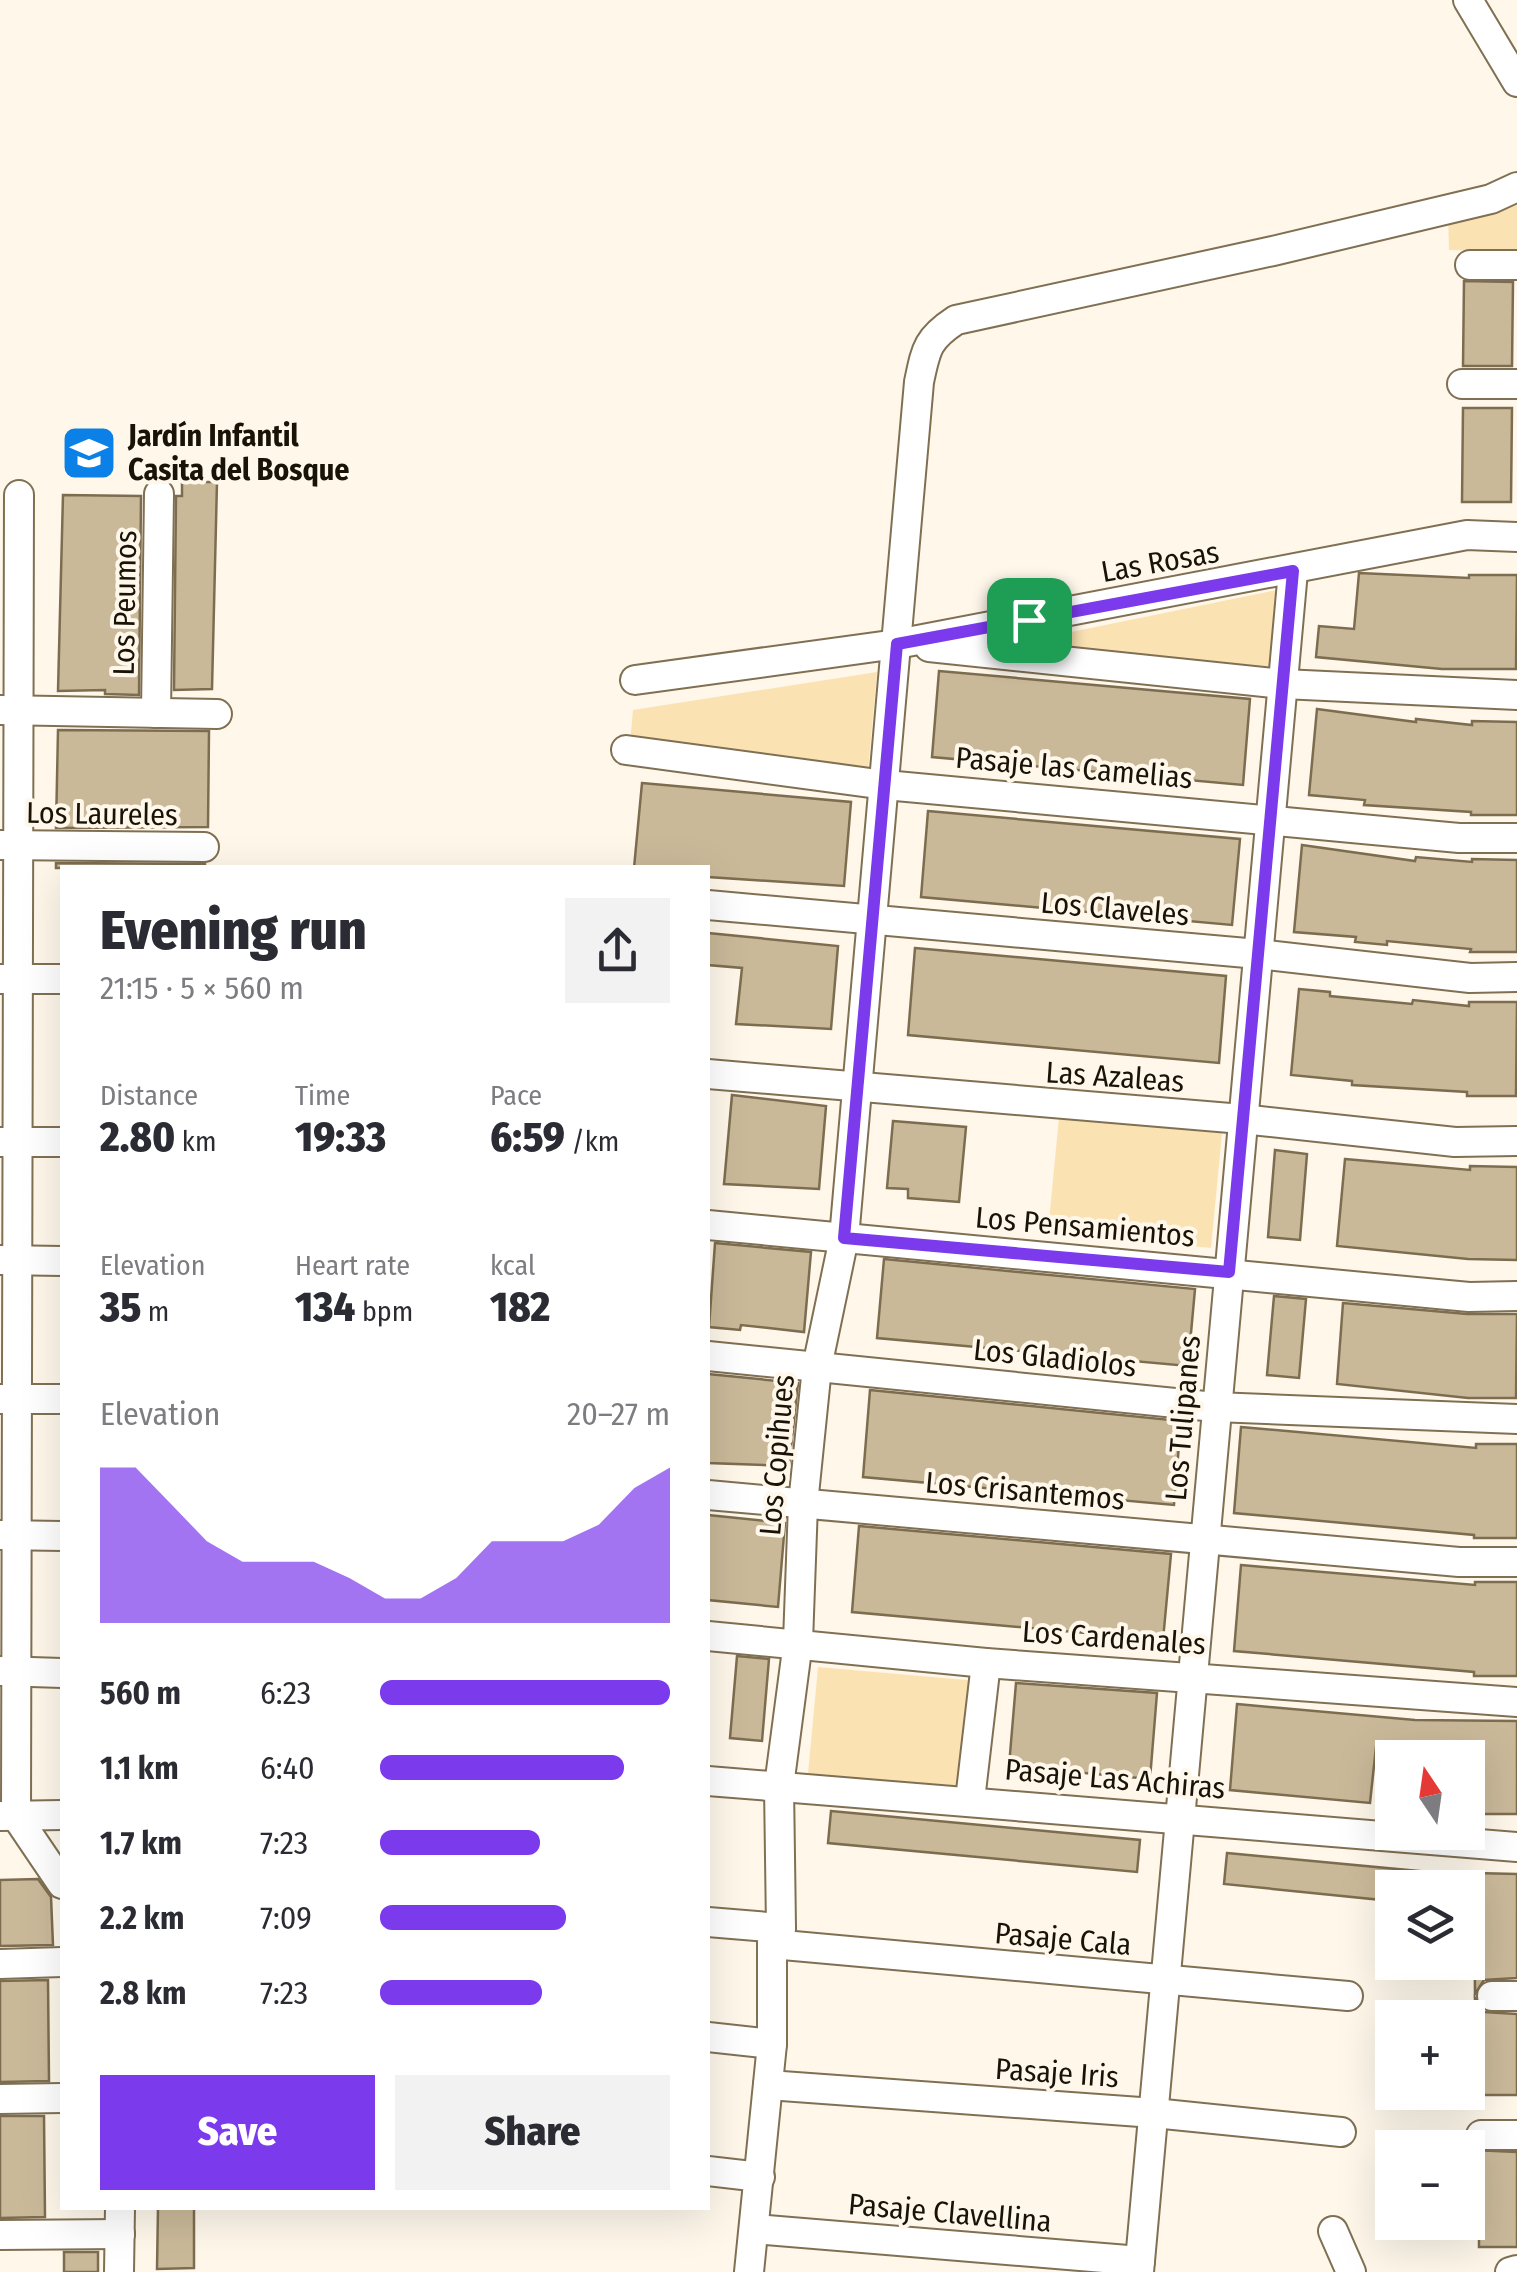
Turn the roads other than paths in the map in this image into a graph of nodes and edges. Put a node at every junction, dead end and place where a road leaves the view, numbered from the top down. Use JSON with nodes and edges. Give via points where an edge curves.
{"nodes":[{"id":1,"x":1468,"y":0,"type":"edge"},
{"id":2,"x":1517,"y":82,"type":"edge"},
{"id":3,"x":1517,"y":187,"type":"edge"},
{"id":4,"x":1470,"y":265,"type":"dead end"},
{"id":5,"x":1517,"y":266,"type":"edge"},
{"id":6,"x":1462,"y":384,"type":"dead end"},
{"id":7,"x":1517,"y":384,"type":"edge"},
{"id":8,"x":19,"y":494,"type":"dead end"},
{"id":9,"x":160,"y":494,"type":"dead end"},
{"id":10,"x":1517,"y":537,"type":"edge"},
{"id":11,"x":9,"y":563,"type":"edge"},
{"id":12,"x":1293,"y":571,"type":"junction"},
{"id":13,"x":897,"y":644,"type":"junction"},
{"id":14,"x":636,"y":680,"type":"dead end"},
{"id":15,"x":1283,"y":684,"type":"junction"},
{"id":16,"x":1517,"y":696,"type":"edge"},
{"id":17,"x":9,"y":710,"type":"edge"},
{"id":18,"x":156,"y":713,"type":"junction"},
{"id":19,"x":217,"y":714,"type":"dead end"},
{"id":20,"x":626,"y":750,"type":"dead end"},
{"id":21,"x":884,"y":784,"type":"junction"},
{"id":22,"x":1270,"y":818,"type":"junction"},
{"id":23,"x":1517,"y":838,"type":"edge"},
{"id":24,"x":9,"y":845,"type":"edge"},
{"id":25,"x":204,"y":847,"type":"dead end"},
{"id":26,"x":710,"y":905,"type":"edge"},
{"id":27,"x":872,"y":920,"type":"junction"},
{"id":28,"x":1258,"y":954,"type":"junction"},
{"id":29,"x":1517,"y":977,"type":"edge"},
{"id":30,"x":8,"y":979,"type":"edge"},
{"id":31,"x":60,"y":979,"type":"edge"},
{"id":32,"x":710,"y":1074,"type":"edge"},
{"id":33,"x":856,"y":1090,"type":"junction"},
{"id":34,"x":1242,"y":1119,"type":"junction"},
{"id":35,"x":7,"y":1142,"type":"edge"},
{"id":36,"x":60,"y":1142,"type":"edge"},
{"id":37,"x":1517,"y":1142,"type":"edge"},
{"id":38,"x":710,"y":1225,"type":"edge"},
{"id":39,"x":844,"y":1238,"type":"junction"},
{"id":40,"x":8,"y":1260,"type":"edge"},
{"id":41,"x":60,"y":1261,"type":"edge"},
{"id":42,"x":1229,"y":1272,"type":"junction"},
{"id":43,"x":1517,"y":1296,"type":"edge"},
{"id":44,"x":710,"y":1356,"type":"edge"},
{"id":45,"x":818,"y":1367,"type":"junction"},
{"id":46,"x":8,"y":1399,"type":"edge"},
{"id":47,"x":60,"y":1399,"type":"edge"},
{"id":48,"x":1216,"y":1408,"type":"junction"},
{"id":49,"x":1517,"y":1419,"type":"edge"},
{"id":50,"x":710,"y":1495,"type":"edge"},
{"id":51,"x":803,"y":1504,"type":"junction"},
{"id":52,"x":7,"y":1535,"type":"edge"},
{"id":53,"x":60,"y":1536,"type":"edge"},
{"id":54,"x":1204,"y":1538,"type":"junction"},
{"id":55,"x":1517,"y":1562,"type":"edge"},
{"id":56,"x":710,"y":1636,"type":"edge"},
{"id":57,"x":798,"y":1642,"type":"junction"},
{"id":58,"x":986,"y":1662,"type":"junction"},
{"id":59,"x":7,"y":1671,"type":"edge"},
{"id":60,"x":60,"y":1673,"type":"edge"},
{"id":61,"x":1192,"y":1675,"type":"junction"},
{"id":62,"x":1517,"y":1702,"type":"edge"},
{"id":63,"x":710,"y":1781,"type":"edge"},
{"id":64,"x":779,"y":1786,"type":"junction"},
{"id":65,"x":970,"y":1800,"type":"junction"},
{"id":66,"x":8,"y":1816,"type":"edge"},
{"id":67,"x":60,"y":1816,"type":"edge"},
{"id":68,"x":1181,"y":1816,"type":"junction"},
{"id":69,"x":1517,"y":1847,"type":"edge"},
{"id":70,"x":60,"y":1881,"type":"edge"},
{"id":71,"x":710,"y":1922,"type":"edge"},
{"id":72,"x":776,"y":1936,"type":"junction"},
{"id":73,"x":60,"y":1962,"type":"edge"},
{"id":74,"x":0,"y":1964,"type":"edge"},
{"id":75,"x":1166,"y":1982,"type":"junction"},
{"id":76,"x":1348,"y":1996,"type":"dead end"},
{"id":77,"x":710,"y":2037,"type":"edge"},
{"id":78,"x":772,"y":2044,"type":"junction"},
{"id":79,"x":768,"y":2085,"type":"junction"},
{"id":80,"x":60,"y":2098,"type":"edge"},
{"id":81,"x":0,"y":2099,"type":"edge"},
{"id":82,"x":1154,"y":2113,"type":"junction"},
{"id":83,"x":1341,"y":2132,"type":"dead end"},
{"id":84,"x":1485,"y":2135,"type":"edge"},
{"id":85,"x":1517,"y":2135,"type":"edge"},
{"id":86,"x":710,"y":2171,"type":"edge"},
{"id":87,"x":760,"y":2177,"type":"junction"},
{"id":88,"x":120,"y":2221,"type":"edge"},
{"id":89,"x":754,"y":2229,"type":"junction"},
{"id":90,"x":1333,"y":2230,"type":"dead end"},
{"id":91,"x":0,"y":2236,"type":"edge"},
{"id":92,"x":1140,"y":2267,"type":"edge"},
{"id":93,"x":1517,"y":2270,"type":"edge"},
{"id":94,"x":119,"y":2272,"type":"edge"},
{"id":95,"x":749,"y":2272,"type":"edge"},
{"id":96,"x":1351,"y":2272,"type":"edge"},
{"id":97,"x":1510,"y":2272,"type":"edge"}],
"edges":[{"from":1,"to":2,"type":"street"},
{"from":3,"to":13,"type":"street","name":"Los Copihues","via":[[1291,247],[956,320],[935,334],[919,382]]},
{"from":4,"to":5,"type":"street"},
{"from":6,"to":7,"type":"street"},
{"from":8,"to":11,"type":"street"},
{"from":9,"to":18,"type":"street","name":"Los Peumos"},
{"from":10,"to":12,"type":"street","name":"Las Rosas","via":[[1467,536]]},
{"from":11,"to":17,"type":"street"},
{"from":12,"to":13,"type":"street","name":"Las Rosas"},
{"from":12,"to":15,"type":"street","name":"Los Tulipanes"},
{"from":13,"to":14,"type":"street","name":"Las Rosas"},
{"from":13,"to":15,"type":"street"},
{"from":13,"to":21,"type":"street","name":"Los Copihues"},
{"from":15,"to":16,"type":"street"},
{"from":15,"to":22,"type":"street","name":"Los Tulipanes"},
{"from":17,"to":18,"type":"street"},
{"from":17,"to":24,"type":"street"},
{"from":18,"to":19,"type":"street"},
{"from":20,"to":21,"type":"street","name":"Pasaje las Camelias"},
{"from":21,"to":22,"type":"street","name":"Pasaje las Camelias"},
{"from":21,"to":27,"type":"street","name":"Los Copihues"},
{"from":22,"to":23,"type":"street","name":"Pasaje las Camelias"},
{"from":22,"to":28,"type":"street","name":"Los Tulipanes"},
{"from":24,"to":25,"type":"street","name":"Los Laureles"},
{"from":24,"to":30,"type":"street"},
{"from":26,"to":27,"type":"street","name":"Los Claveles"},
{"from":27,"to":28,"type":"street","name":"Los Claveles"},
{"from":27,"to":33,"type":"street","name":"Los Copihues"},
{"from":28,"to":29,"type":"street","name":"Los Claveles","via":[[1470,978]]},
{"from":28,"to":34,"type":"street","name":"Los Tulipanes"},
{"from":30,"to":31,"type":"street"},
{"from":30,"to":35,"type":"street"},
{"from":32,"to":33,"type":"street","name":"Las Azaleas"},
{"from":33,"to":34,"type":"street","name":"Las Azaleas"},
{"from":33,"to":39,"type":"street","name":"Los Copihues"},
{"from":34,"to":37,"type":"street","name":"Las Azaleas","via":[[1455,1142]]},
{"from":34,"to":42,"type":"street","name":"Los Tulipanes"},
{"from":35,"to":36,"type":"street"},
{"from":35,"to":40,"type":"street"},
{"from":38,"to":39,"type":"street","name":"Los Pensamientos"},
{"from":39,"to":42,"type":"street","name":"Los Pensamientos"},
{"from":39,"to":45,"type":"street","name":"Los Copihues"},
{"from":40,"to":41,"type":"street"},
{"from":40,"to":46,"type":"street"},
{"from":42,"to":43,"type":"street","name":"Los Pensamientos"},
{"from":42,"to":48,"type":"street","name":"Los Tulipanes"},
{"from":44,"to":45,"type":"street","name":"Los Gladiolos"},
{"from":45,"to":48,"type":"street","name":"Los Gladiolos"},
{"from":45,"to":51,"type":"street","name":"Los Copihues"},
{"from":46,"to":47,"type":"street"},
{"from":46,"to":52,"type":"street"},
{"from":48,"to":49,"type":"street","name":"Los Gladiolos"},
{"from":48,"to":54,"type":"street","name":"Los Tulipanes"},
{"from":50,"to":51,"type":"street","name":"Los Crisantemos"},
{"from":51,"to":54,"type":"street","name":"Los Crisantemos"},
{"from":51,"to":57,"type":"street","name":"Los Copihues"},
{"from":52,"to":53,"type":"street"},
{"from":52,"to":59,"type":"street"},
{"from":54,"to":55,"type":"street","name":"Los Crisantemos"},
{"from":54,"to":61,"type":"street","name":"Los Tulipanes"},
{"from":56,"to":57,"type":"street","name":"Los Cardenales"},
{"from":57,"to":58,"type":"street","name":"Los Cardenales"},
{"from":57,"to":64,"type":"street","name":"Los Copihues"},
{"from":58,"to":61,"type":"street","name":"Los Cardenales"},
{"from":58,"to":65,"type":"street"},
{"from":59,"to":60,"type":"street"},
{"from":59,"to":66,"type":"street"},
{"from":61,"to":62,"type":"street","name":"Los Cardenales"},
{"from":61,"to":68,"type":"street","name":"Los Tulipanes"},
{"from":63,"to":64,"type":"street","name":"Pasaje Las Achiras"},
{"from":64,"to":65,"type":"street","name":"Pasaje Las Achiras"},
{"from":64,"to":72,"type":"street","name":"Los Copihues"},
{"from":65,"to":68,"type":"street","name":"Pasaje Las Achiras"},
{"from":66,"to":67,"type":"street"},
{"from":66,"to":70,"type":"street"},
{"from":68,"to":69,"type":"street","name":"Pasaje Las Achiras"},
{"from":68,"to":75,"type":"street","name":"Los Tulipanes"},
{"from":71,"to":72,"type":"street","name":"Pasaje Cala"},
{"from":72,"to":75,"type":"street","name":"Pasaje Cala"},
{"from":72,"to":78,"type":"street","name":"Los Copihues"},
{"from":73,"to":74,"type":"street"},
{"from":75,"to":76,"type":"street","name":"Pasaje Cala"},
{"from":75,"to":82,"type":"street","name":"Los Tulipanes"},
{"from":77,"to":78,"type":"street"},
{"from":78,"to":79,"type":"street","name":"Los Copihues"},
{"from":79,"to":82,"type":"street","name":"Pasaje Iris"},
{"from":79,"to":87,"type":"street","name":"Los Copihues"},
{"from":80,"to":81,"type":"street"},
{"from":82,"to":83,"type":"street","name":"Pasaje Iris"},
{"from":82,"to":92,"type":"street","name":"Los Tulipanes"},
{"from":84,"to":85,"type":"street"},
{"from":86,"to":87,"type":"street"},
{"from":87,"to":89,"type":"street","name":"Los Copihues"},
{"from":88,"to":91,"type":"street"},
{"from":88,"to":94,"type":"street"},
{"from":89,"to":92,"type":"street","name":"Pasaje Clavellina"},
{"from":89,"to":95,"type":"street","name":"Los Copihues"},
{"from":90,"to":96,"type":"street"},
{"from":93,"to":97,"type":"street"}]}
